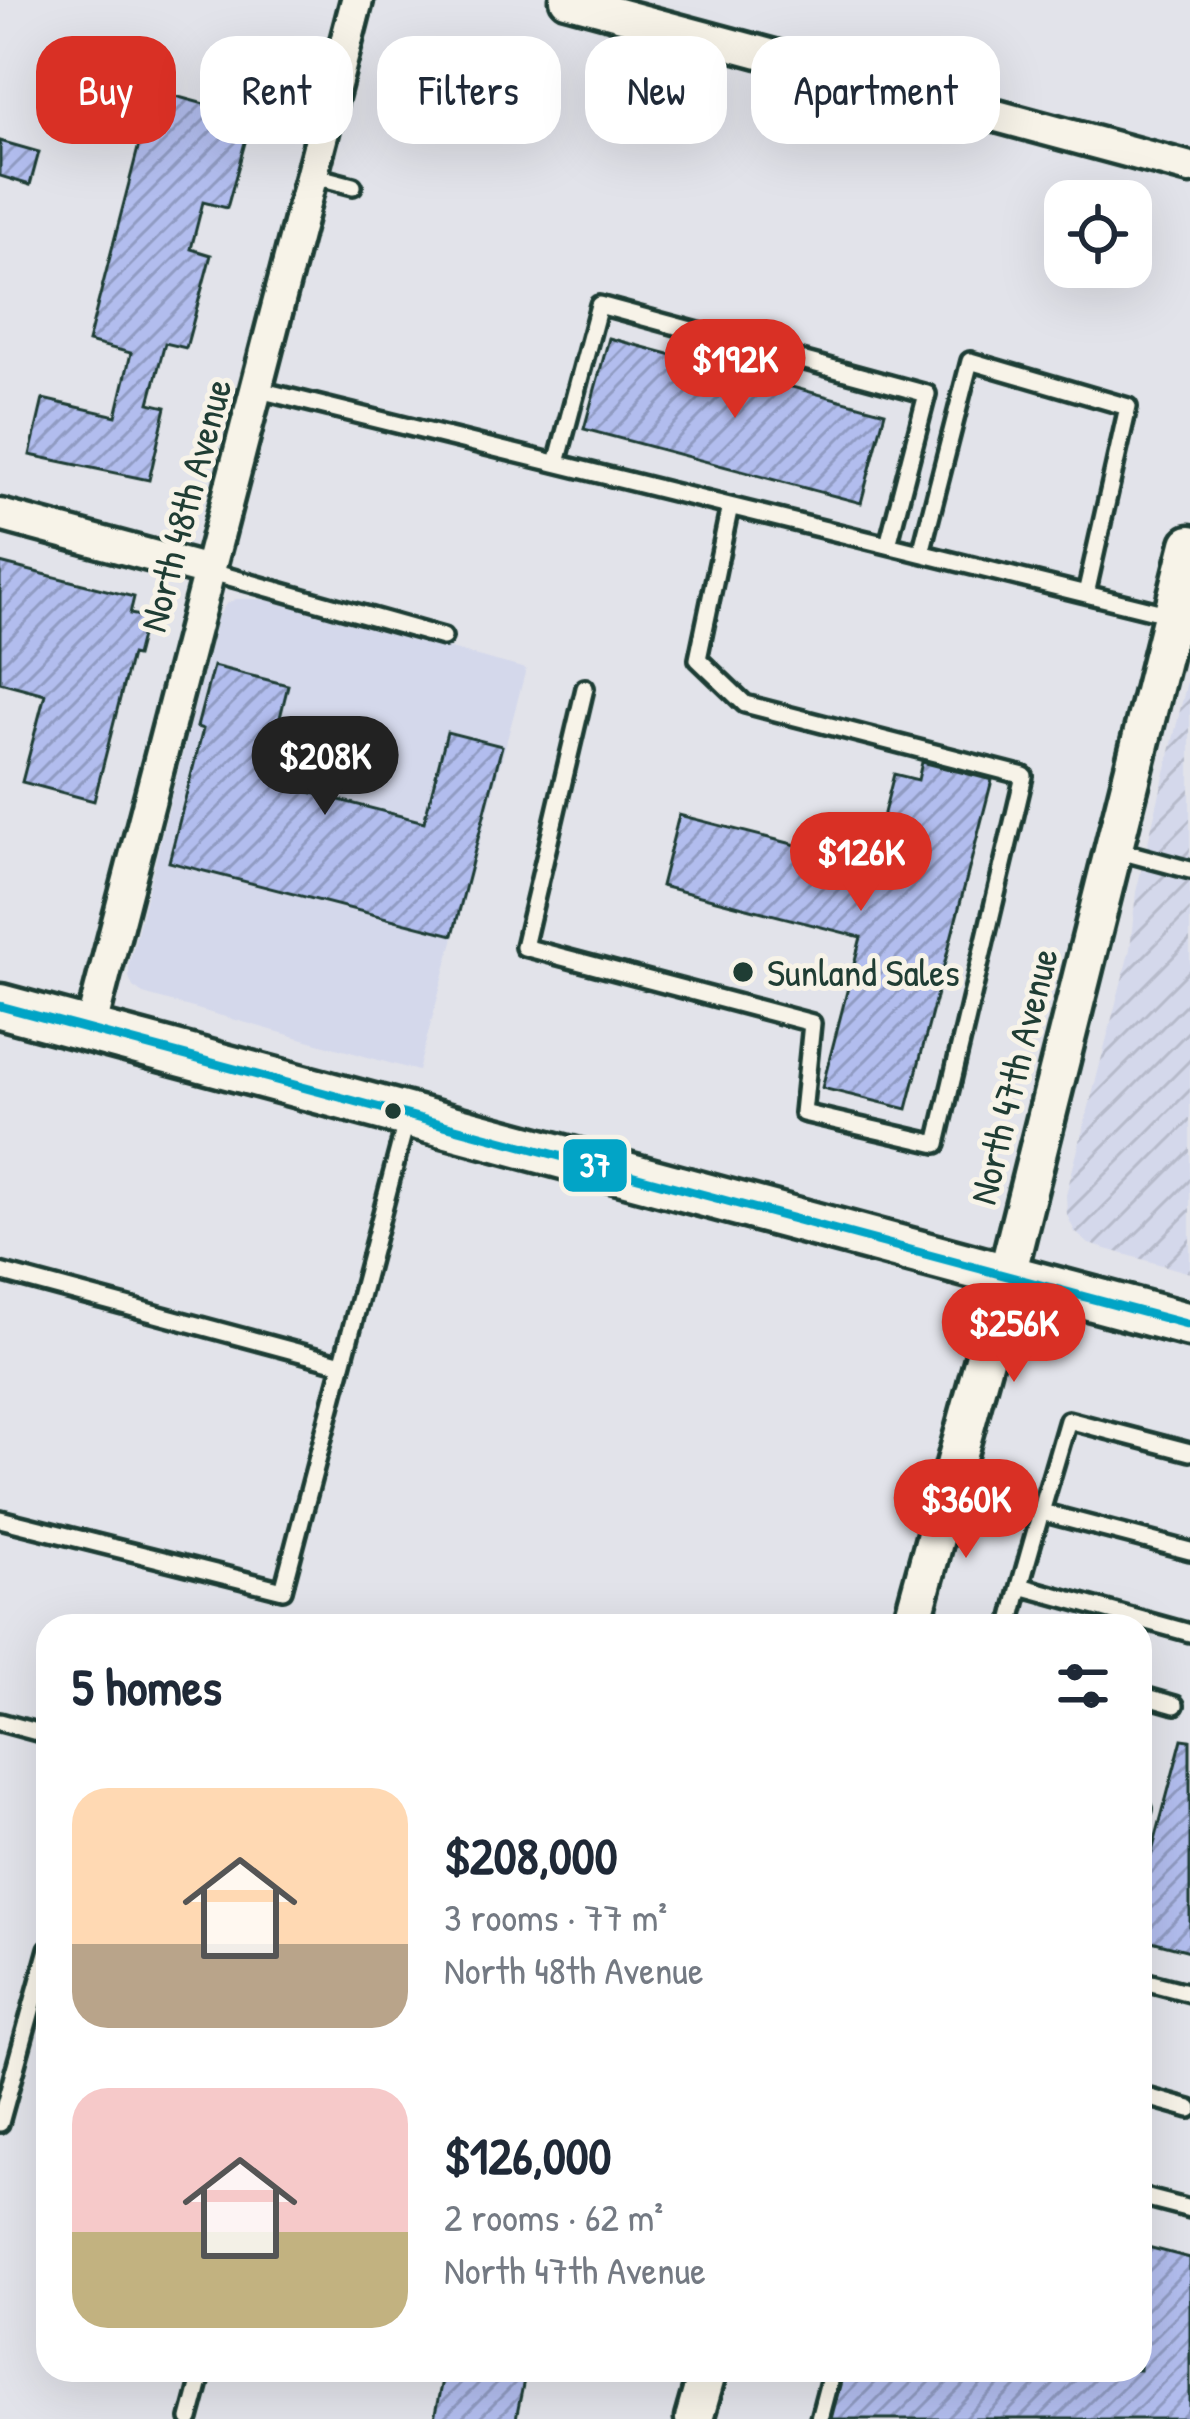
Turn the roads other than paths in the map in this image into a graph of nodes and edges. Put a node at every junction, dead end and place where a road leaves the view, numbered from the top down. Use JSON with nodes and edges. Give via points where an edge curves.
{"nodes":[{"id":1,"x":357,"y":0,"type":"edge"},
{"id":2,"x":566,"y":0,"type":"edge"},
{"id":3,"x":1190,"y":168,"type":"edge"},
{"id":4,"x":311,"y":175,"type":"junction"},
{"id":5,"x":352,"y":186,"type":"dead end"},
{"id":6,"x":256,"y":389,"type":"junction"},
{"id":7,"x":556,"y":463,"type":"junction"},
{"id":8,"x":730,"y":506,"type":"junction"},
{"id":9,"x":0,"y":515,"type":"edge"},
{"id":10,"x":1190,"y":544,"type":"edge"},
{"id":11,"x":888,"y":545,"type":"junction"},
{"id":12,"x":921,"y":554,"type":"junction"},
{"id":13,"x":208,"y":571,"type":"junction"},
{"id":14,"x":1086,"y":594,"type":"junction"},
{"id":15,"x":1171,"y":615,"type":"junction"},
{"id":16,"x":443,"y":637,"type":"dead end"},
{"id":17,"x":585,"y":688,"type":"dead end"},
{"id":18,"x":1113,"y":849,"type":"junction"},
{"id":19,"x":1190,"y":870,"type":"edge"},
{"id":20,"x":0,"y":1006,"type":"edge"},
{"id":21,"x":90,"y":1030,"type":"junction"},
{"id":22,"x":408,"y":1115,"type":"junction"},
{"id":23,"x":0,"y":1272,"type":"edge"},
{"id":24,"x":1007,"y":1275,"type":"junction"},
{"id":25,"x":1190,"y":1325,"type":"edge"},
{"id":26,"x":342,"y":1364,"type":"junction"},
{"id":27,"x":1190,"y":1452,"type":"edge"},
{"id":28,"x":1041,"y":1512,"type":"junction"},
{"id":29,"x":0,"y":1519,"type":"edge"},
{"id":30,"x":1190,"y":1551,"type":"edge"},
{"id":31,"x":1021,"y":1586,"type":"junction"},
{"id":32,"x":913,"y":1614,"type":"edge"},
{"id":33,"x":1013,"y":1614,"type":"edge"},
{"id":34,"x":1122,"y":1614,"type":"edge"},
{"id":35,"x":1152,"y":1622,"type":"edge"},
{"id":36,"x":1190,"y":1633,"type":"edge"},
{"id":37,"x":1152,"y":1698,"type":"edge"},
{"id":38,"x":1175,"y":1705,"type":"dead end"},
{"id":39,"x":0,"y":1722,"type":"edge"},
{"id":40,"x":36,"y":1732,"type":"edge"},
{"id":41,"x":1152,"y":1983,"type":"edge"},
{"id":42,"x":36,"y":1992,"type":"edge"},
{"id":43,"x":1190,"y":1993,"type":"edge"},
{"id":44,"x":1152,"y":2098,"type":"edge"},
{"id":45,"x":1190,"y":2109,"type":"edge"},
{"id":46,"x":0,"y":2123,"type":"edge"},
{"id":47,"x":1152,"y":2199,"type":"edge"},
{"id":48,"x":1190,"y":2209,"type":"edge"},
{"id":49,"x":200,"y":2382,"type":"edge"},
{"id":50,"x":705,"y":2382,"type":"edge"},
{"id":51,"x":829,"y":2382,"type":"edge"},
{"id":52,"x":190,"y":2419,"type":"edge"},
{"id":53,"x":694,"y":2419,"type":"edge"},
{"id":54,"x":819,"y":2419,"type":"edge"}],
"edges":[{"from":1,"to":4,"type":"street","name":"North 48th Avenue"},
{"from":2,"to":3,"type":"street"},
{"from":4,"to":5,"type":"lane"},
{"from":4,"to":6,"type":"street","name":"North 48th Avenue"},
{"from":6,"to":7,"type":"lane"},
{"from":6,"to":13,"type":"street","name":"North 48th Avenue"},
{"from":7,"to":8,"type":"lane"},
{"from":7,"to":11,"type":"lane","via":[[599,305],[927,394]]},
{"from":8,"to":11,"type":"lane"},
{"from":8,"to":17,"type":"lane","via":[[698,659],[745,704],[1024,776],[938,1144],[803,1113],[812,1023],[524,946]]},
{"from":9,"to":13,"type":"street"},
{"from":10,"to":15,"type":"street","name":"North 47th Avenue"},
{"from":11,"to":12,"type":"lane"},
{"from":12,"to":14,"type":"lane"},
{"from":12,"to":14,"type":"lane","via":[[970,361],[1128,406]]},
{"from":13,"to":16,"type":"lane"},
{"from":13,"to":21,"type":"street","name":"North 48th Avenue"},
{"from":14,"to":15,"type":"lane"},
{"from":15,"to":18,"type":"street","name":"North 47th Avenue"},
{"from":18,"to":19,"type":"lane"},
{"from":18,"to":24,"type":"street","name":"North 47th Avenue"},
{"from":20,"to":21,"type":"main road"},
{"from":21,"to":22,"type":"main road"},
{"from":22,"to":24,"type":"main road"},
{"from":22,"to":26,"type":"lane"},
{"from":23,"to":26,"type":"lane"},
{"from":24,"to":25,"type":"main road"},
{"from":24,"to":32,"type":"street","name":"North 47th Avenue"},
{"from":26,"to":29,"type":"lane","via":[[283,1590]]},
{"from":27,"to":28,"type":"lane","via":[[1068,1420]]},
{"from":28,"to":30,"type":"lane"},
{"from":28,"to":31,"type":"lane"},
{"from":31,"to":33,"type":"lane"},
{"from":31,"to":34,"type":"lane"},
{"from":35,"to":36,"type":"lane"},
{"from":37,"to":38,"type":"lane"},
{"from":39,"to":40,"type":"lane"},
{"from":41,"to":43,"type":"lane"},
{"from":42,"to":46,"type":"lane"},
{"from":44,"to":45,"type":"lane"},
{"from":47,"to":48,"type":"lane"},
{"from":49,"to":52,"type":"lane"},
{"from":50,"to":53,"type":"street"},
{"from":51,"to":54,"type":"lane"}]}
